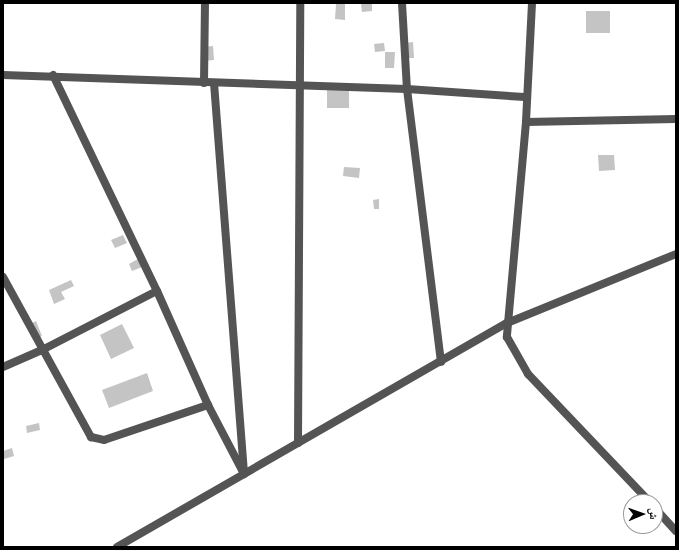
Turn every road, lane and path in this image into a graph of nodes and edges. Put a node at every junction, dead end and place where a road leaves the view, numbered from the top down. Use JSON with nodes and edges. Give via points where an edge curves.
{"nodes":[{"id":1,"x":205,"y":3,"type":"edge"},
{"id":2,"x":300,"y":3,"type":"edge"},
{"id":3,"x":402,"y":3,"type":"edge"},
{"id":4,"x":532,"y":3,"type":"edge"},
{"id":5,"x":3,"y":76,"type":"edge"},
{"id":6,"x":53,"y":76,"type":"junction"},
{"id":7,"x":204,"y":83,"type":"junction"},
{"id":8,"x":214,"y":83,"type":"junction"},
{"id":9,"x":298,"y":85,"type":"junction"},
{"id":10,"x":407,"y":89,"type":"junction"},
{"id":11,"x":526,"y":97,"type":"junction"},
{"id":12,"x":676,"y":119,"type":"edge"},
{"id":13,"x":526,"y":122,"type":"junction"},
{"id":14,"x":676,"y":254,"type":"edge"},
{"id":15,"x":3,"y":277,"type":"edge"},
{"id":16,"x":157,"y":292,"type":"junction"},
{"id":17,"x":507,"y":323,"type":"junction"},
{"id":18,"x":42,"y":350,"type":"junction"},
{"id":19,"x":441,"y":362,"type":"junction"},
{"id":20,"x":3,"y":367,"type":"edge"},
{"id":21,"x":208,"y":405,"type":"junction"},
{"id":22,"x":298,"y":443,"type":"junction"},
{"id":23,"x":244,"y":474,"type":"junction"},
{"id":24,"x":642,"y":494,"type":"edge"},
{"id":25,"x":663,"y":517,"type":"edge"},
{"id":26,"x":676,"y":531,"type":"edge"},
{"id":27,"x":117,"y":547,"type":"edge"}],
"edges":[{"from":1,"to":7,"type":"street"},
{"from":2,"to":9,"type":"street"},
{"from":3,"to":10,"type":"street"},
{"from":4,"to":11,"type":"street"},
{"from":5,"to":6,"type":"street"},
{"from":6,"to":7,"type":"street"},
{"from":6,"to":16,"type":"street"},
{"from":7,"to":8,"type":"street"},
{"from":8,"to":9,"type":"street"},
{"from":8,"to":23,"type":"street"},
{"from":9,"to":10,"type":"street"},
{"from":9,"to":22,"type":"street"},
{"from":10,"to":11,"type":"street"},
{"from":10,"to":19,"type":"street"},
{"from":11,"to":13,"type":"street"},
{"from":12,"to":13,"type":"street"},
{"from":13,"to":17,"type":"street"},
{"from":14,"to":17,"type":"street"},
{"from":15,"to":18,"type":"street"},
{"from":16,"to":18,"type":"street"},
{"from":16,"to":21,"type":"street"},
{"from":17,"to":19,"type":"street"},
{"from":17,"to":24,"type":"street","via":[[507,337],[528,374]]},
{"from":18,"to":20,"type":"street"},
{"from":18,"to":21,"type":"street","via":[[94,440],[104,440]]},
{"from":19,"to":22,"type":"street"},
{"from":21,"to":23,"type":"street"},
{"from":22,"to":23,"type":"street"},
{"from":23,"to":27,"type":"street"},
{"from":25,"to":26,"type":"street"}]}
